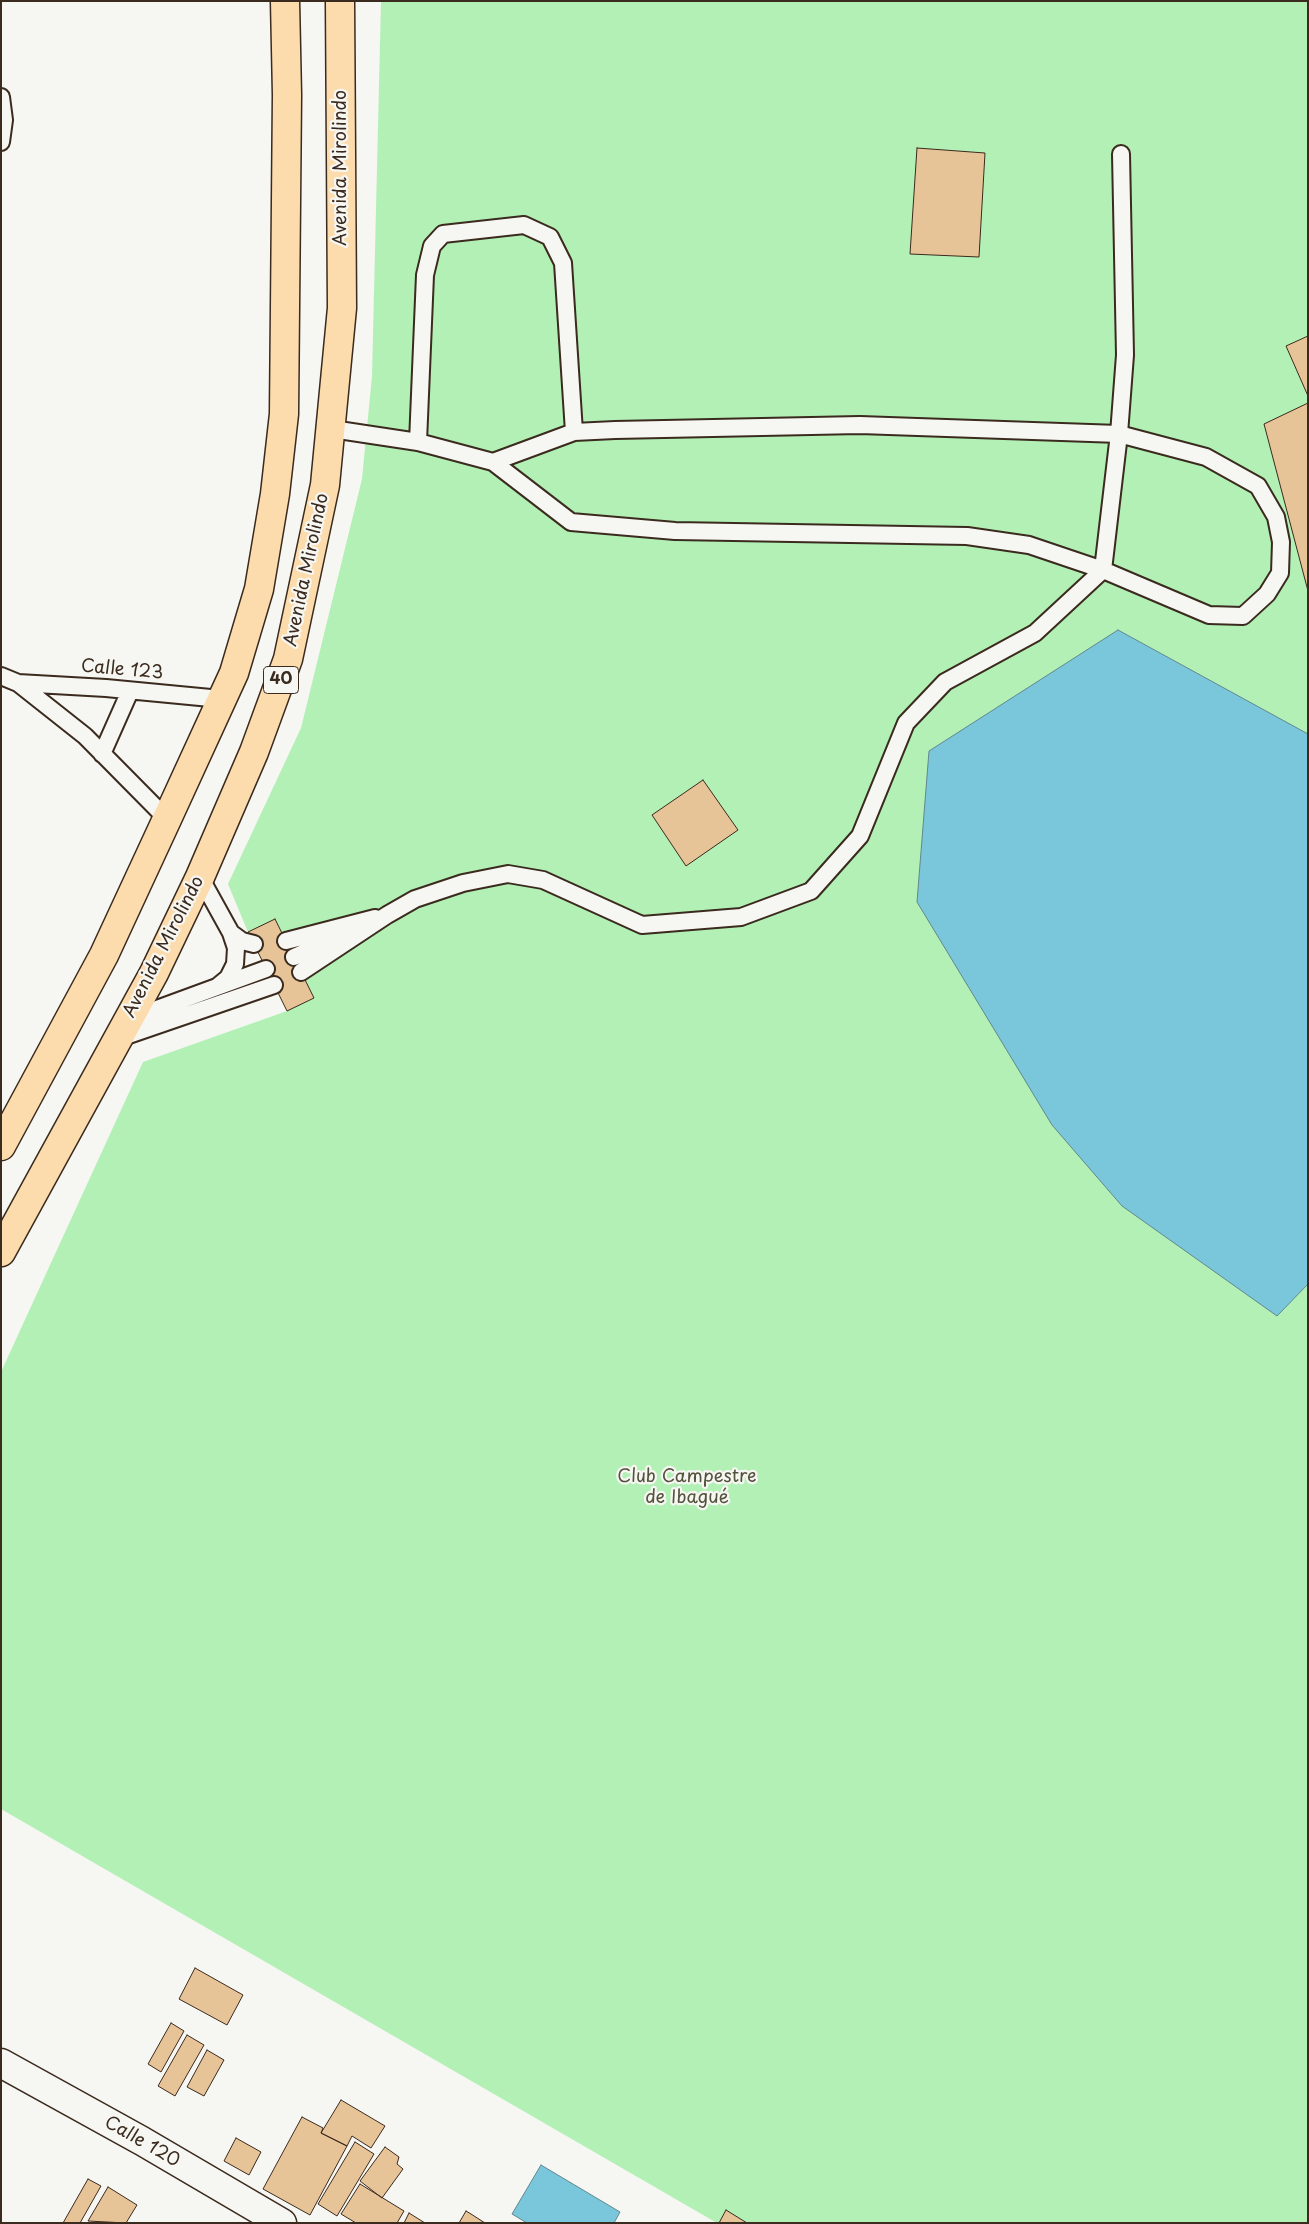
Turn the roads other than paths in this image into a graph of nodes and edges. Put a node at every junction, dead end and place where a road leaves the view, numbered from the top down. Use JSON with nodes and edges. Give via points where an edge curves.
{"nodes":[{"id":1,"x":285,"y":1,"type":"edge"},
{"id":2,"x":340,"y":1,"type":"edge"},
{"id":3,"x":360,"y":1,"type":"edge"},
{"id":4,"x":340,"y":48,"type":"junction"},
{"id":5,"x":1,"y":97,"type":"edge"},
{"id":6,"x":1,"y":142,"type":"edge"},
{"id":7,"x":1121,"y":154,"type":"dead end"},
{"id":8,"x":332,"y":429,"type":"junction"},
{"id":9,"x":574,"y":432,"type":"junction"},
{"id":10,"x":1119,"y":434,"type":"junction"},
{"id":11,"x":418,"y":442,"type":"junction"},
{"id":12,"x":493,"y":462,"type":"junction"},
{"id":13,"x":1103,"y":570,"type":"junction"},
{"id":14,"x":1,"y":676,"type":"edge"},
{"id":15,"x":18,"y":683,"type":"junction"},
{"id":16,"x":130,"y":691,"type":"junction"},
{"id":17,"x":221,"y":699,"type":"junction"},
{"id":18,"x":102,"y":754,"type":"junction"},
{"id":19,"x":167,"y":819,"type":"junction"},
{"id":20,"x":200,"y":878,"type":"junction"},
{"id":21,"x":387,"y":915,"type":"junction"},
{"id":22,"x":231,"y":933,"type":"junction"},
{"id":23,"x":286,"y":941,"type":"dead end"},
{"id":24,"x":254,"y":944,"type":"dead end"},
{"id":25,"x":298,"y":965,"type":"dead end"},
{"id":26,"x":266,"y":969,"type":"dead end"},
{"id":27,"x":274,"y":985,"type":"dead end"},
{"id":28,"x":216,"y":988,"type":"junction"},
{"id":29,"x":122,"y":1030,"type":"junction"},
{"id":30,"x":1,"y":1146,"type":"edge"},
{"id":31,"x":1,"y":1252,"type":"edge"},
{"id":32,"x":1,"y":2063,"type":"edge"},
{"id":33,"x":282,"y":2223,"type":"edge"}],
"edges":[{"from":1,"to":17,"type":"main road","via":[[284,414],[259,589],[234,673]]},
{"from":2,"to":4,"type":"main road","name":"Avenida Mirolindo","number":"40"},
{"from":3,"to":4,"type":"main road"},
{"from":4,"to":8,"type":"main road","name":"Avenida Mirolindo","number":"40","via":[[342,308]]},
{"from":5,"to":6,"type":"lane","via":[[4,120]]},
{"from":7,"to":10,"type":"lane","via":[[1125,355]]},
{"from":8,"to":11,"type":"lane"},
{"from":8,"to":20,"type":"main road","name":"Avenida Mirolindo","number":"40","via":[[325,485],[288,659],[254,752]]},
{"from":9,"to":10,"type":"lane","via":[[860,425]]},
{"from":9,"to":11,"type":"lane","via":[[563,263],[550,237],[524,225],[442,234],[432,246],[425,275]]},
{"from":9,"to":12,"type":"lane"},
{"from":10,"to":13,"type":"lane"},
{"from":10,"to":13,"type":"lane","via":[[1206,457],[1258,486],[1276,517],[1282,542],[1280,573],[1267,594],[1243,616],[1235,616],[1209,615]]},
{"from":11,"to":12,"type":"lane"},
{"from":12,"to":13,"type":"lane","via":[[571,522],[675,531],[967,536],[1029,545]]},
{"from":13,"to":21,"type":"lane","via":[[1035,633],[945,682],[906,723],[860,836],[811,891],[741,918],[642,925],[543,880],[508,874],[463,883],[415,899]]},
{"from":14,"to":15,"type":"lane","name":"Calle 123"},
{"from":15,"to":16,"type":"lane","name":"Calle 123"},
{"from":15,"to":18,"type":"lane","name":"Calle 123"},
{"from":16,"to":17,"type":"lane","name":"Calle 123"},
{"from":16,"to":18,"type":"lane"},
{"from":17,"to":19,"type":"main road"},
{"from":18,"to":19,"type":"lane","name":"Calle 123"},
{"from":19,"to":30,"type":"main road","via":[[104,955]]},
{"from":20,"to":22,"type":"lane"},
{"from":20,"to":29,"type":"main road","name":"Avenida Mirolindo","number":"40"},
{"from":21,"to":23,"type":"lane"},
{"from":21,"to":25,"type":"lane"},
{"from":22,"to":24,"type":"lane"},
{"from":22,"to":28,"type":"lane","via":[[236,948],[235,964],[228,978]]},
{"from":26,"to":28,"type":"lane"},
{"from":27,"to":29,"type":"lane"},
{"from":28,"to":29,"type":"lane"},
{"from":29,"to":31,"type":"main road","name":"Avenida Mirolindo","number":"40"},
{"from":32,"to":33,"type":"street","name":"Calle 120"}]}
